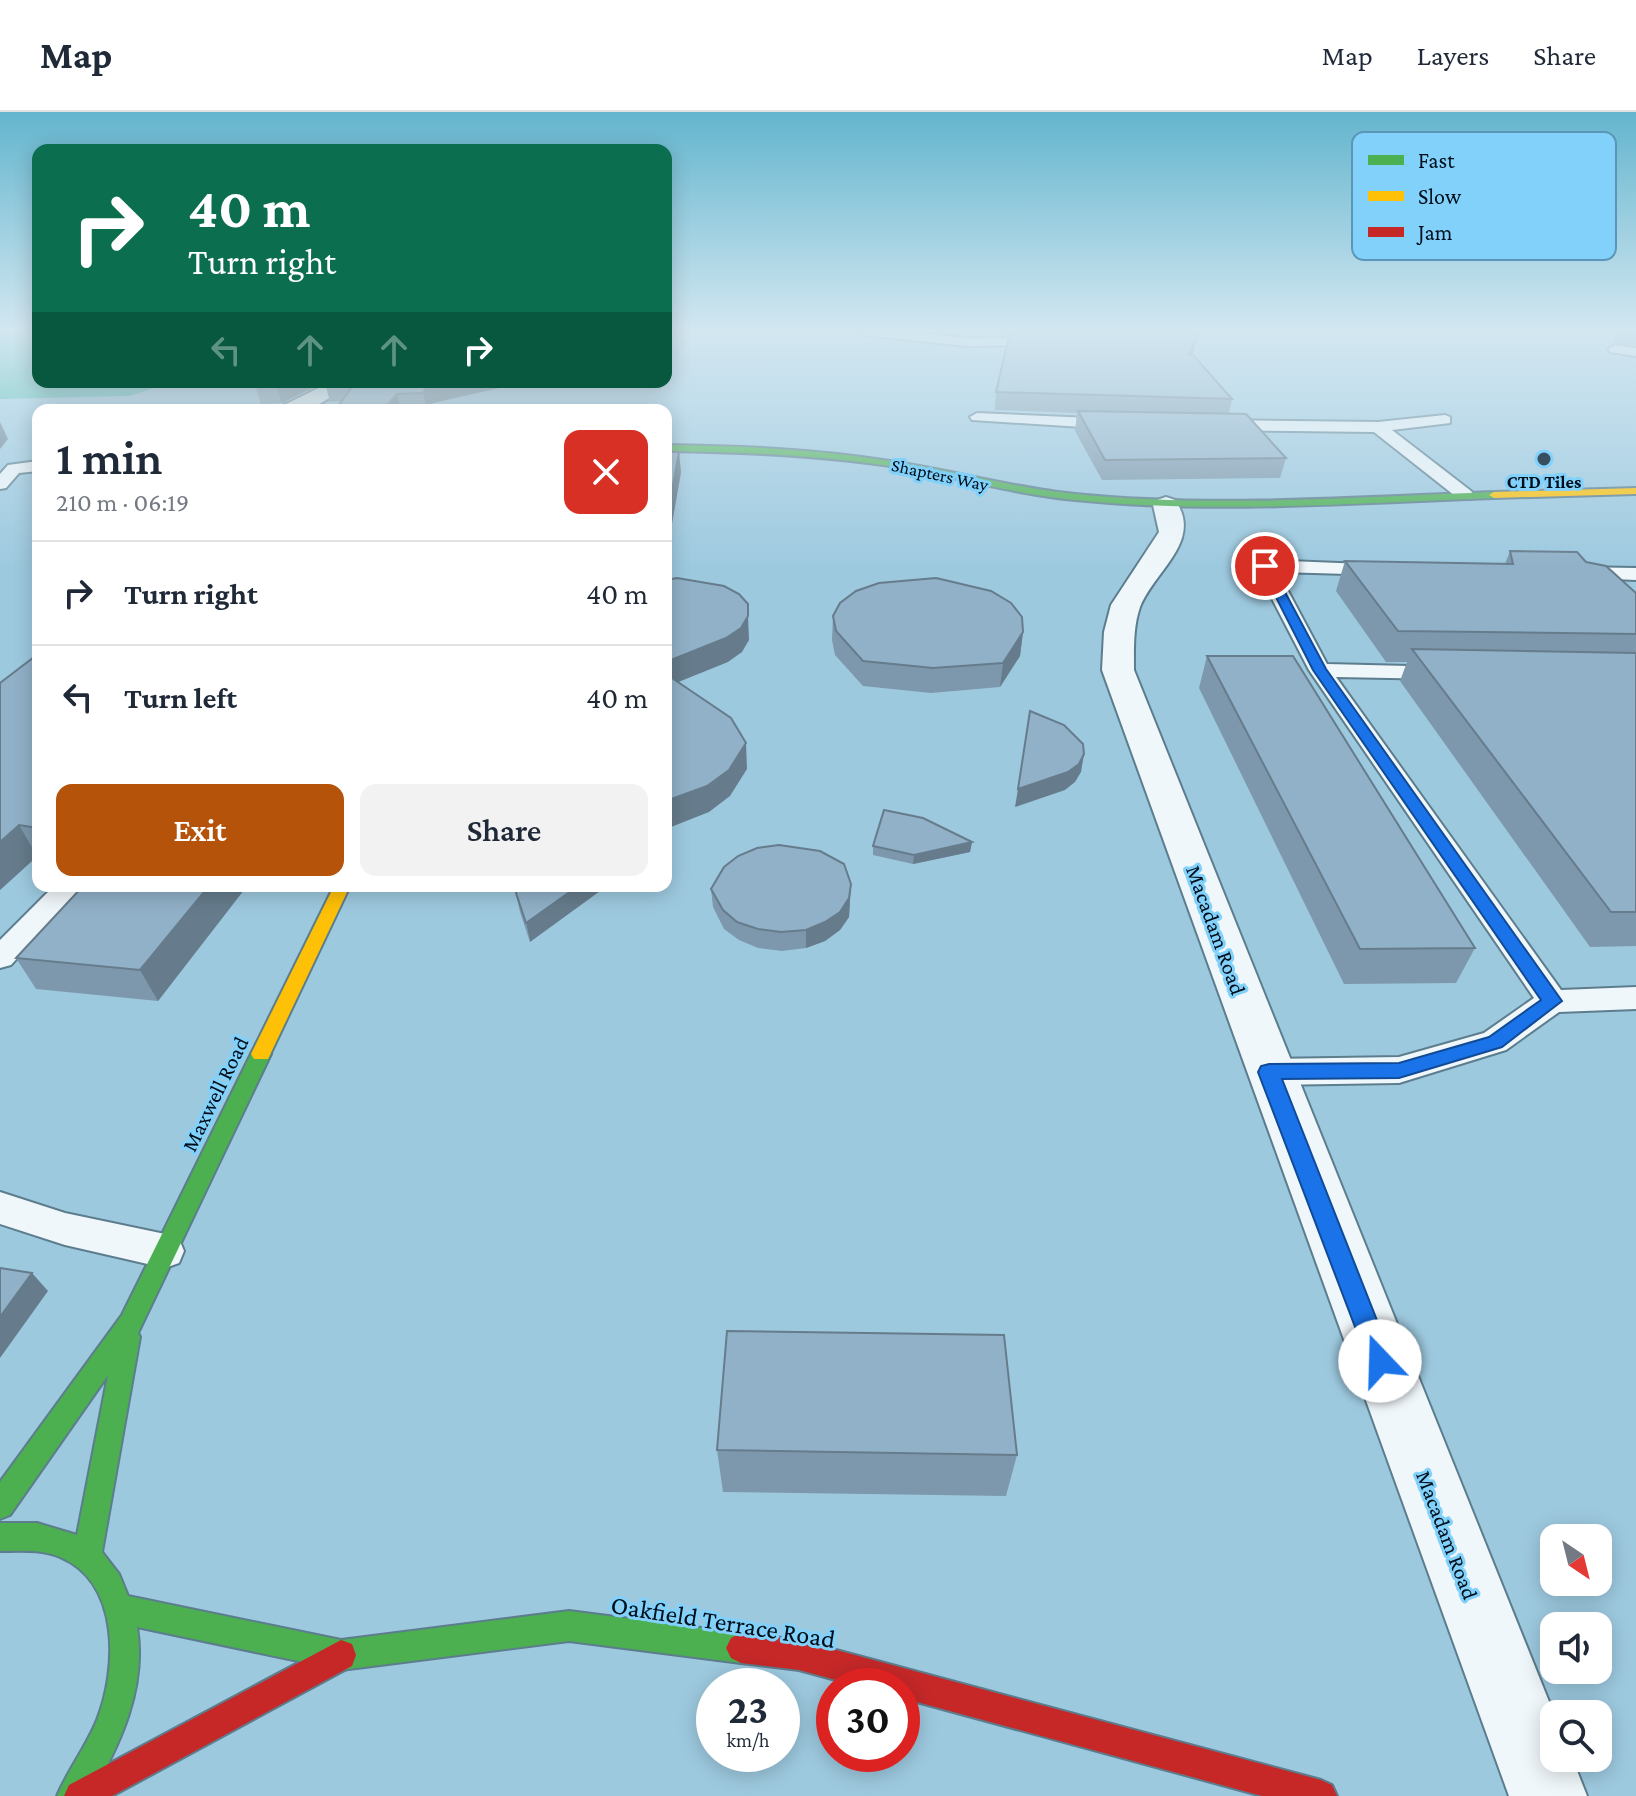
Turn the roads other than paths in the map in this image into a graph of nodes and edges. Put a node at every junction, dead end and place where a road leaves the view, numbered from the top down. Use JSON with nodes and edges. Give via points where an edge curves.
{"nodes":[{"id":1,"x":977,"y":417,"type":"dead end"},
{"id":2,"x":1445,"y":420,"type":"dead end"},
{"id":3,"x":1126,"y":424,"type":"edge"},
{"id":4,"x":1200,"y":425,"type":"edge"},
{"id":5,"x":1378,"y":427,"type":"junction"},
{"id":6,"x":672,"y":448,"type":"edge"},
{"id":7,"x":32,"y":466,"type":"edge"},
{"id":8,"x":7,"y":468,"type":"edge"},
{"id":9,"x":0,"y":484,"type":"edge"},
{"id":10,"x":1636,"y":491,"type":"edge"},
{"id":11,"x":1465,"y":495,"type":"junction"},
{"id":12,"x":1166,"y":505,"type":"junction"},
{"id":13,"x":1400,"y":569,"type":"edge"},
{"id":14,"x":1545,"y":572,"type":"edge"},
{"id":15,"x":1636,"y":574,"type":"edge"},
{"id":16,"x":1320,"y":670,"type":"junction"},
{"id":17,"x":1462,"y":672,"type":"edge"},
{"id":18,"x":339,"y":892,"type":"edge"},
{"id":19,"x":63,"y":893,"type":"dead end"},
{"id":20,"x":0,"y":958,"type":"edge"},
{"id":21,"x":1636,"y":998,"type":"edge"},
{"id":22,"x":1552,"y":1001,"type":"junction"},
{"id":23,"x":1269,"y":1072,"type":"junction"},
{"id":24,"x":0,"y":1208,"type":"edge"},
{"id":25,"x":165,"y":1251,"type":"junction"},
{"id":26,"x":131,"y":1323,"type":"junction"},
{"id":27,"x":0,"y":1505,"type":"edge"},
{"id":28,"x":0,"y":1537,"type":"edge"},
{"id":29,"x":87,"y":1555,"type":"junction"},
{"id":30,"x":123,"y":1609,"type":"junction"},
{"id":31,"x":341,"y":1655,"type":"junction"},
{"id":32,"x":73,"y":1796,"type":"edge"},
{"id":33,"x":80,"y":1796,"type":"edge"},
{"id":34,"x":1321,"y":1796,"type":"edge"},
{"id":35,"x":1548,"y":1796,"type":"edge"}],
"edges":[{"from":1,"to":3,"type":"lane"},
{"from":2,"to":5,"type":"lane"},
{"from":4,"to":5,"type":"lane"},
{"from":5,"to":11,"type":"lane"},
{"from":6,"to":12,"type":"street","name":"Shapters Way","via":[[782,450],[869,460],[988,485]]},
{"from":7,"to":8,"type":"lane"},
{"from":8,"to":9,"type":"lane"},
{"from":10,"to":11,"type":"street"},
{"from":11,"to":12,"type":"street"},
{"from":12,"to":23,"type":"street","name":"Macadam Road","via":[[1172,532],[1126,605],[1118,670]]},
{"from":13,"to":16,"type":"lane","via":[[1265,566]]},
{"from":14,"to":15,"type":"lane"},
{"from":16,"to":17,"type":"lane"},
{"from":16,"to":22,"type":"lane"},
{"from":18,"to":25,"type":"street","name":"Maxwell Road"},
{"from":19,"to":20,"type":"lane"},
{"from":21,"to":22,"type":"lane"},
{"from":22,"to":23,"type":"lane","via":[[1495,1042],[1399,1070]]},
{"from":23,"to":35,"type":"street","name":"Macadam Road"},
{"from":24,"to":25,"type":"lane"},
{"from":25,"to":26,"type":"street","name":"Maxwell Road"},
{"from":26,"to":27,"type":"street","name":"Maxwell Road"},
{"from":26,"to":29,"type":"street","name":"Maxwell Road"},
{"from":28,"to":29,"type":"street","via":[[37,1536]]},
{"from":29,"to":30,"type":"street","via":[[109,1578]]},
{"from":30,"to":31,"type":"street","name":"Oakfield Terrace Road"},
{"from":30,"to":32,"type":"street","via":[[126,1665],[108,1732]]},
{"from":31,"to":33,"type":"street","name":"Oakfield Terrace Road"},
{"from":31,"to":34,"type":"street","name":"Oakfield Terrace Road","via":[[569,1626],[799,1655]]}]}
